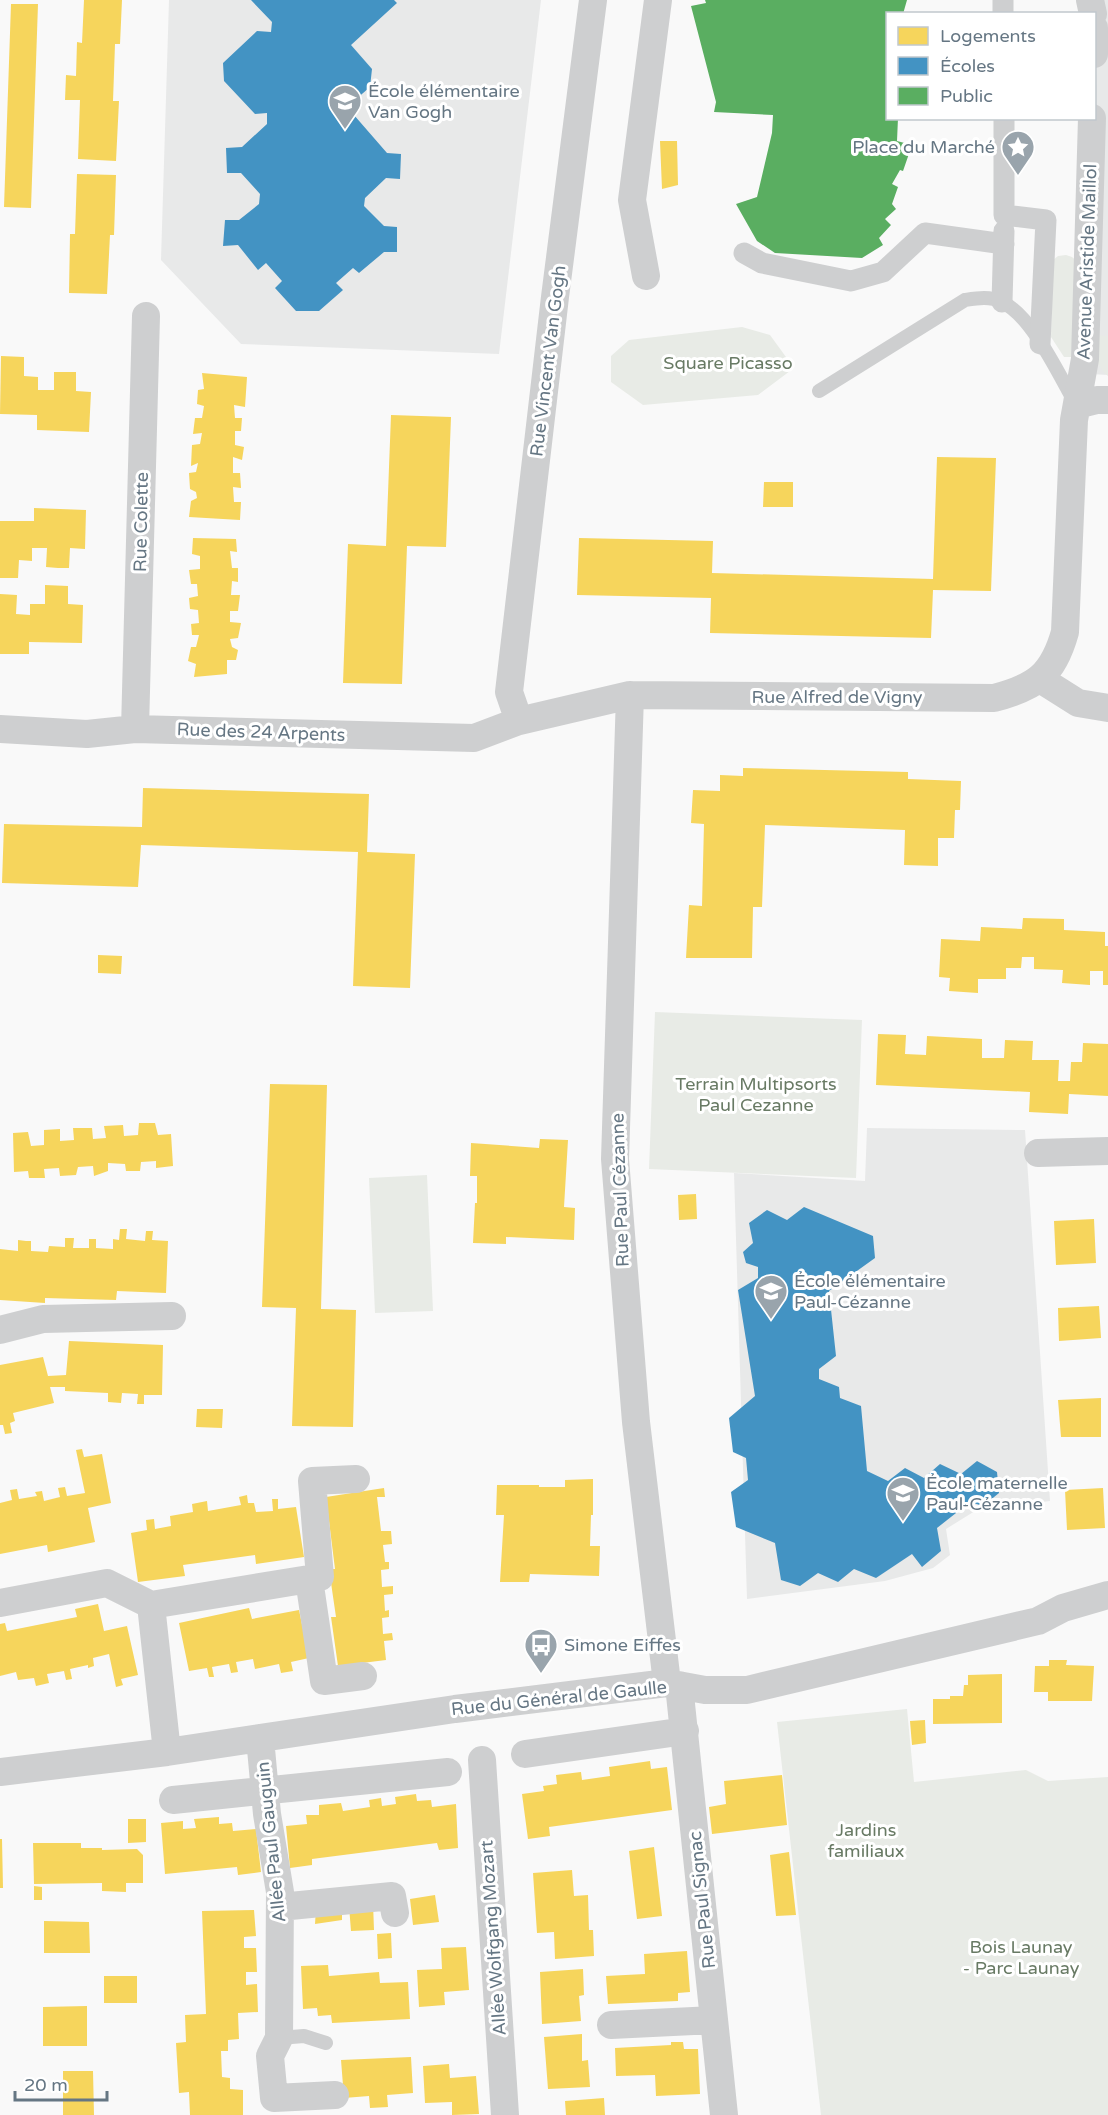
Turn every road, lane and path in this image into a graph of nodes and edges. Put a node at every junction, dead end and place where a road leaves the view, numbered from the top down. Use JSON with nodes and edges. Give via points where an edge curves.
{"nodes":[{"id":1,"x":593,"y":0,"type":"edge"},
{"id":2,"x":658,"y":0,"type":"edge"},
{"id":3,"x":1004,"y":120,"type":"edge"},
{"id":4,"x":1092,"y":120,"type":"edge"},
{"id":5,"x":1004,"y":215,"type":"junction"},
{"id":6,"x":1004,"y":244,"type":"junction"},
{"id":7,"x":744,"y":253,"type":"dead end"},
{"id":8,"x":646,"y":276,"type":"dead end"},
{"id":9,"x":1002,"y":302,"type":"junction"},
{"id":10,"x":146,"y":316,"type":"dead end"},
{"id":11,"x":1040,"y":344,"type":"junction"},
{"id":12,"x":819,"y":391,"type":"dead end"},
{"id":13,"x":1108,"y":400,"type":"edge"},
{"id":14,"x":1077,"y":405,"type":"junction"},
{"id":15,"x":1040,"y":679,"type":"junction"},
{"id":16,"x":630,"y":695,"type":"junction"},
{"id":17,"x":1108,"y":708,"type":"edge"},
{"id":18,"x":519,"y":722,"type":"junction"},
{"id":19,"x":0,"y":729,"type":"edge"},
{"id":20,"x":135,"y":729,"type":"junction"},
{"id":21,"x":1108,"y":1151,"type":"edge"},
{"id":22,"x":1038,"y":1153,"type":"dead end"},
{"id":23,"x":172,"y":1316,"type":"dead end"},
{"id":24,"x":0,"y":1330,"type":"edge"},
{"id":25,"x":356,"y":1479,"type":"dead end"},
{"id":26,"x":309,"y":1579,"type":"junction"},
{"id":27,"x":1108,"y":1595,"type":"edge"},
{"id":28,"x":0,"y":1603,"type":"edge"},
{"id":29,"x":151,"y":1605,"type":"junction"},
{"id":30,"x":363,"y":1676,"type":"dead end"},
{"id":31,"x":673,"y":1684,"type":"junction"},
{"id":32,"x":686,"y":1731,"type":"junction"},
{"id":33,"x":260,"y":1738,"type":"junction"},
{"id":34,"x":167,"y":1752,"type":"junction"},
{"id":35,"x":525,"y":1754,"type":"dead end"},
{"id":36,"x":482,"y":1760,"type":"dead end"},
{"id":37,"x":0,"y":1772,"type":"edge"},
{"id":38,"x":448,"y":1772,"type":"dead end"},
{"id":39,"x":265,"y":1791,"type":"junction"},
{"id":40,"x":173,"y":1800,"type":"dead end"},
{"id":41,"x":280,"y":1907,"type":"junction"},
{"id":42,"x":395,"y":1913,"type":"dead end"},
{"id":43,"x":714,"y":2020,"type":"junction"},
{"id":44,"x":611,"y":2025,"type":"dead end"},
{"id":45,"x":279,"y":2038,"type":"junction"},
{"id":46,"x":326,"y":2043,"type":"dead end"},
{"id":47,"x":335,"y":2095,"type":"dead end"},
{"id":48,"x":505,"y":2115,"type":"edge"},
{"id":49,"x":724,"y":2115,"type":"edge"}],
"edges":[{"from":1,"to":18,"type":"street","name":"Rue Vincent Van Gogh","via":[[509,693]]},
{"from":2,"to":8,"type":"street","via":[[632,200]]},
{"from":3,"to":5,"type":"street"},
{"from":4,"to":14,"type":"street","name":"Avenue Aristide Maillol","via":[[1085,358]]},
{"from":5,"to":6,"type":"street"},
{"from":5,"to":11,"type":"street","via":[[1046,220]]},
{"from":6,"to":7,"type":"street","via":[[925,233],[883,272],[851,281],[762,263]]},
{"from":6,"to":9,"type":"street"},
{"from":9,"to":11,"type":"lane","via":[[1026,321]]},
{"from":9,"to":12,"type":"lane","via":[[982,297],[965,300]]},
{"from":10,"to":20,"type":"street","name":"Rue Colette"},
{"from":11,"to":14,"type":"lane"},
{"from":13,"to":14,"type":"street"},
{"from":14,"to":15,"type":"street","name":"Avenue Aristide Maillol","via":[[1065,632],[1051,667]]},
{"from":15,"to":16,"type":"street","name":"Rue Alfred de Vigny","via":[[994,698]]},
{"from":15,"to":17,"type":"street","via":[[1078,703]]},
{"from":16,"to":18,"type":"street","name":"Rue Alfred de Vigny"},
{"from":16,"to":31,"type":"street","name":"Rue Paul Cézanne","via":[[615,1159],[636,1422]]},
{"from":18,"to":20,"type":"street","name":"Rue des 24 Arpents","via":[[474,738]]},
{"from":19,"to":20,"type":"street","name":"Rue des 24 Arpents","via":[[87,734]]},
{"from":21,"to":22,"type":"street"},
{"from":23,"to":24,"type":"street","via":[[43,1319]]},
{"from":25,"to":26,"type":"street","via":[[312,1481],[320,1577]]},
{"from":26,"to":29,"type":"street"},
{"from":26,"to":30,"type":"street","via":[[324,1681]]},
{"from":27,"to":31,"type":"street","name":"Rue du Général de Gaulle","via":[[1063,1608],[1038,1621],[747,1690],[705,1690]]},
{"from":28,"to":29,"type":"street","via":[[107,1583]]},
{"from":29,"to":34,"type":"street"},
{"from":31,"to":32,"type":"street","name":"Rue Paul Signac"},
{"from":31,"to":33,"type":"street","name":"Rue du Général de Gaulle","via":[[435,1712]]},
{"from":32,"to":35,"type":"street"},
{"from":32,"to":43,"type":"street","name":"Rue Paul Signac"},
{"from":33,"to":34,"type":"street","name":"Rue du Général de Gaulle"},
{"from":33,"to":39,"type":"street","name":"Allée Paul Gauguin"},
{"from":34,"to":37,"type":"street","name":"Rue du Général de Gaulle"},
{"from":36,"to":48,"type":"street","name":"Allée Wolfgang Mozart"},
{"from":38,"to":39,"type":"street"},
{"from":39,"to":40,"type":"street"},
{"from":39,"to":41,"type":"street","name":"Allée Paul Gauguin"},
{"from":41,"to":42,"type":"street","via":[[392,1896]]},
{"from":41,"to":45,"type":"street","name":"Allée Paul Gauguin"},
{"from":43,"to":44,"type":"street"},
{"from":43,"to":49,"type":"street","name":"Rue Paul Signac"},
{"from":45,"to":46,"type":"lane","via":[[304,2036]]},
{"from":45,"to":47,"type":"street","name":"Allée Paul Gauguin","via":[[270,2056],[274,2098]]}]}
